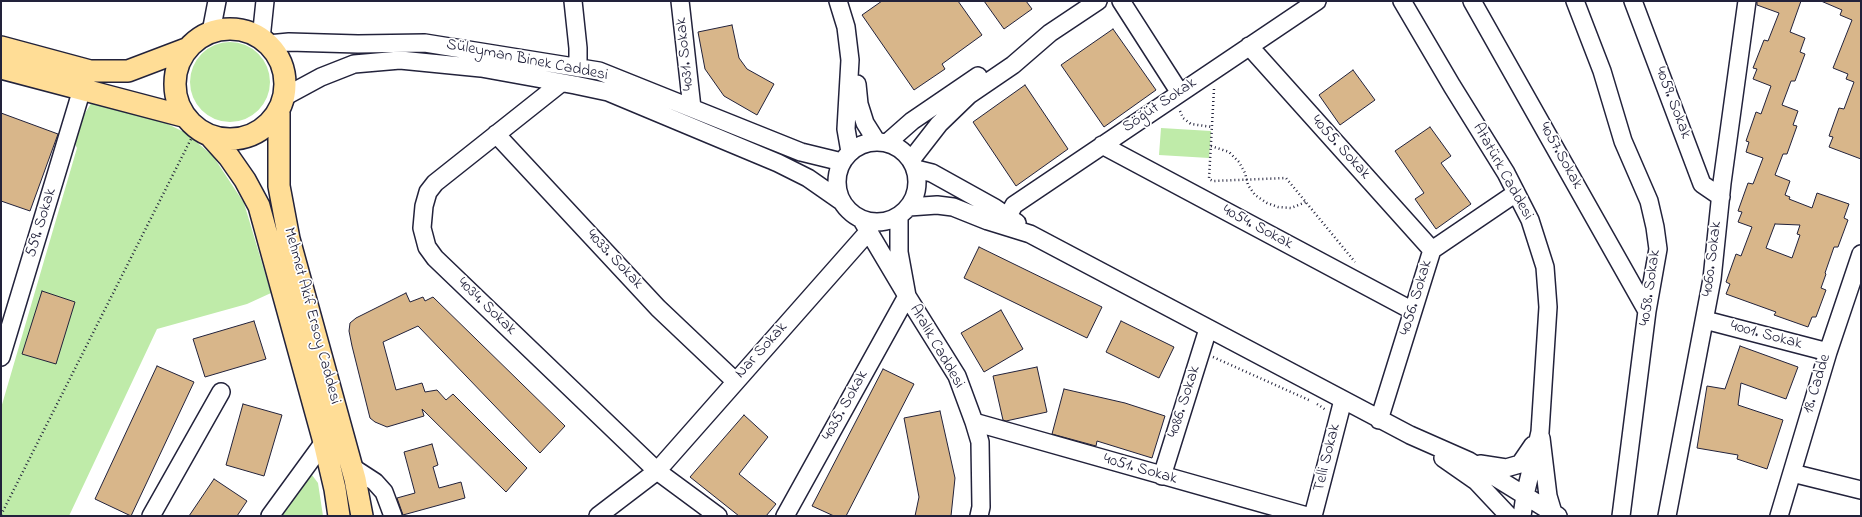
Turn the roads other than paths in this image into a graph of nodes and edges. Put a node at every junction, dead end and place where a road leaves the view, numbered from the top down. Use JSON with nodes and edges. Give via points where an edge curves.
{"nodes":[{"id":1,"x":216,"y":1,"type":"edge"},
{"id":2,"x":265,"y":1,"type":"edge"},
{"id":3,"x":573,"y":1,"type":"edge"},
{"id":4,"x":680,"y":1,"type":"edge"},
{"id":5,"x":838,"y":1,"type":"edge"},
{"id":6,"x":1098,"y":1,"type":"edge"},
{"id":7,"x":1121,"y":1,"type":"edge"},
{"id":8,"x":1317,"y":1,"type":"edge"},
{"id":9,"x":1402,"y":1,"type":"edge"},
{"id":10,"x":1472,"y":1,"type":"edge"},
{"id":11,"x":1575,"y":1,"type":"edge"},
{"id":12,"x":1633,"y":1,"type":"edge"},
{"id":13,"x":1747,"y":1,"type":"edge"},
{"id":14,"x":211,"y":32,"type":"junction"},
{"id":15,"x":1050,"y":33,"type":"junction"},
{"id":16,"x":264,"y":41,"type":"junction"},
{"id":17,"x":1248,"y":46,"type":"junction"},
{"id":18,"x":1,"y":47,"type":"edge"},
{"id":19,"x":186,"y":49,"type":"junction"},
{"id":20,"x":850,"y":60,"type":"junction"},
{"id":21,"x":1,"y":68,"type":"edge"},
{"id":22,"x":578,"y":68,"type":"junction"},
{"id":23,"x":561,"y":83,"type":"junction"},
{"id":24,"x":82,"y":88,"type":"junction"},
{"id":25,"x":1178,"y":100,"type":"junction"},
{"id":26,"x":281,"y":105,"type":"junction"},
{"id":27,"x":692,"y":108,"type":"junction"},
{"id":28,"x":197,"y":127,"type":"junction"},
{"id":29,"x":496,"y":134,"type":"junction"},
{"id":30,"x":882,"y":142,"type":"junction"},
{"id":31,"x":1102,"y":145,"type":"junction"},
{"id":32,"x":846,"y":157,"type":"junction"},
{"id":33,"x":913,"y":165,"type":"junction"},
{"id":34,"x":1516,"y":193,"type":"junction"},
{"id":35,"x":1721,"y":197,"type":"junction"},
{"id":36,"x":842,"y":201,"type":"junction"},
{"id":37,"x":904,"y":211,"type":"junction"},
{"id":38,"x":1008,"y":216,"type":"junction"},
{"id":39,"x":864,"y":225,"type":"junction"},
{"id":40,"x":1030,"y":234,"type":"junction"},
{"id":41,"x":1432,"y":250,"type":"junction"},
{"id":42,"x":1861,"y":254,"type":"edge"},
{"id":43,"x":907,"y":296,"type":"junction"},
{"id":44,"x":1647,"y":310,"type":"junction"},
{"id":45,"x":1413,"y":311,"type":"junction"},
{"id":46,"x":1705,"y":320,"type":"junction"},
{"id":47,"x":1208,"y":329,"type":"junction"},
{"id":48,"x":1828,"y":352,"type":"junction"},
{"id":49,"x":1,"y":357,"type":"edge"},
{"id":50,"x":735,"y":381,"type":"junction"},
{"id":51,"x":221,"y":392,"type":"dead end"},
{"id":52,"x":1343,"y":400,"type":"junction"},
{"id":53,"x":1379,"y":420,"type":"junction"},
{"id":54,"x":974,"y":422,"type":"junction"},
{"id":55,"x":1540,"y":432,"type":"junction"},
{"id":56,"x":1410,"y":436,"type":"junction"},
{"id":57,"x":324,"y":442,"type":"junction"},
{"id":58,"x":1468,"y":461,"type":"junction"},
{"id":59,"x":352,"y":467,"type":"junction"},
{"id":60,"x":657,"y":471,"type":"junction"},
{"id":61,"x":1792,"y":473,"type":"junction"},
{"id":62,"x":1162,"y":476,"type":"junction"},
{"id":63,"x":1861,"y":490,"type":"edge"},
{"id":64,"x":1525,"y":495,"type":"junction"},
{"id":65,"x":1555,"y":515,"type":"edge"},
{"id":66,"x":151,"y":516,"type":"edge"},
{"id":67,"x":270,"y":516,"type":"edge"},
{"id":68,"x":339,"y":516,"type":"edge"},
{"id":69,"x":362,"y":516,"type":"edge"},
{"id":70,"x":393,"y":516,"type":"edge"},
{"id":71,"x":598,"y":516,"type":"edge"},
{"id":72,"x":718,"y":516,"type":"edge"},
{"id":73,"x":785,"y":516,"type":"edge"},
{"id":74,"x":979,"y":516,"type":"edge"},
{"id":75,"x":1307,"y":516,"type":"edge"},
{"id":76,"x":1313,"y":516,"type":"edge"},
{"id":77,"x":1509,"y":516,"type":"edge"},
{"id":78,"x":1522,"y":516,"type":"edge"},
{"id":79,"x":1621,"y":516,"type":"edge"},
{"id":80,"x":1667,"y":516,"type":"edge"},
{"id":81,"x":1779,"y":516,"type":"edge"}],
"edges":[{"from":1,"to":14,"type":"street"},
{"from":2,"to":16,"type":"street"},
{"from":3,"to":22,"type":"street"},
{"from":4,"to":27,"type":"street","name":"4031. Sokak"},
{"from":5,"to":20,"type":"street","via":[[846,27]]},
{"from":6,"to":15,"type":"street"},
{"from":7,"to":25,"type":"street"},
{"from":8,"to":17,"type":"street","name":"Söğüt Sokak"},
{"from":9,"to":34,"type":"street","name":"Atatürk Caddesi"},
{"from":10,"to":44,"type":"street","name":"4057.Sokak"},
{"from":11,"to":44,"type":"street","name":"4058. Sokak","via":[[1602,71],[1623,141],[1649,201],[1656,227],[1658,249]]},
{"from":12,"to":35,"type":"street","name":"4059. Sokak","via":[[1702,184]]},
{"from":13,"to":35,"type":"street","name":"4060. Sokak"},
{"from":14,"to":16,"type":"main road","via":[[234,29],[252,33]]},
{"from":14,"to":19,"type":"main road","via":[[198,37]]},
{"from":15,"to":30,"type":"street","via":[[1008,55]]},
{"from":15,"to":33,"type":"street","via":[[1013,65],[969,96],[939,124]]},
{"from":16,"to":22,"type":"street","name":"Süleyman Binek Caddesi","via":[[425,43]]},
{"from":16,"to":26,"type":"main road","via":[[279,59],[285,78]]},
{"from":17,"to":25,"type":"street","name":"Söğüt Sokak"},
{"from":17,"to":41,"type":"street","name":"4055. Sokak"},
{"from":18,"to":19,"type":"main road","via":[[90,71],[128,70]]},
{"from":19,"to":28,"type":"main road","via":[[178,65],[174,82],[176,100]]},
{"from":20,"to":30,"type":"street","via":[[856,76],[863,117]]},
{"from":20,"to":32,"type":"street"},
{"from":21,"to":24,"type":"main road"},
{"from":22,"to":27,"type":"street","name":"Süleyman Binek Caddesi","via":[[599,71]]},
{"from":23,"to":26,"type":"street","name":"Süleyman Binek Caddesi","via":[[481,68],[400,60],[354,64],[321,77]]},
{"from":23,"to":29,"type":"street","name":"4034. Sokak"},
{"from":23,"to":36,"type":"street","name":"Süleyman Binek Caddesi","via":[[608,92],[713,134],[808,178]]},
{"from":24,"to":28,"type":"main road"},
{"from":24,"to":49,"type":"street","name":"559. Sokak"},
{"from":25,"to":31,"type":"street","name":"Söğüt Sokak"},
{"from":26,"to":28,"type":"main road","via":[[263,128],[246,137],[229,140]]},
{"from":26,"to":59,"type":"main road","name":"Mehmet Akif Ersoy Caddesi","via":[[279,186],[289,239]]},
{"from":27,"to":32,"type":"street","name":"Süleyman Binek Caddesi","via":[[800,152]]},
{"from":28,"to":57,"type":"main road","name":"Mehmet Akif Ersoy Caddesi","via":[[229,157],[259,206]]},
{"from":29,"to":50,"type":"street","name":"4033. Sokak","via":[[658,308]]},
{"from":29,"to":60,"type":"street","name":"4034. Sokak","via":[[435,183],[428,192],[422,228],[427,247],[435,258]]},
{"from":30,"to":32,"type":"street","via":[[862,144]]},
{"from":30,"to":33,"type":"street","via":[[900,148]]},
{"from":31,"to":38,"type":"street","name":"Söğüt Sokak","via":[[1014,205]]},
{"from":31,"to":45,"type":"street","name":"4054. Sokak"},
{"from":32,"to":36,"type":"street","via":[[838,175],[837,188]]},
{"from":33,"to":37,"type":"street","via":[[918,182],[915,195]]},
{"from":33,"to":38,"type":"street","via":[[932,172]]},
{"from":34,"to":41,"type":"street","name":"4056. Sokak"},
{"from":34,"to":55,"type":"street","name":"Atatürk Caddesi","via":[[1530,220],[1545,275],[1548,307]]},
{"from":35,"to":46,"type":"street","name":"4060. Sokak"},
{"from":36,"to":39,"type":"street"},
{"from":37,"to":39,"type":"street","via":[[887,221]]},
{"from":37,"to":40,"type":"street","via":[[937,205],[953,207]]},
{"from":37,"to":43,"type":"street","via":[[899,252]]},
{"from":38,"to":40,"type":"street"},
{"from":39,"to":43,"type":"street","name":"Aralık Caddesi"},
{"from":39,"to":50,"type":"street","name":"Nar Sokak"},
{"from":40,"to":47,"type":"street"},
{"from":41,"to":45,"type":"street","name":"4056. Sokak"},
{"from":42,"to":48,"type":"street","name":"18. Cadde"},
{"from":43,"to":54,"type":"street","name":"Aralık Caddesi","via":[[957,376]]},
{"from":43,"to":73,"type":"street","name":"4035. Sokak"},
{"from":44,"to":79,"type":"street","name":"4058. Sokak"},
{"from":45,"to":53,"type":"street","name":"4056. Sokak"},
{"from":46,"to":48,"type":"street","name":"4001. Sokak"},
{"from":46,"to":80,"type":"street","name":"4060. Sokak"},
{"from":47,"to":52,"type":"street"},
{"from":47,"to":62,"type":"street","name":"4086. Sokak"},
{"from":48,"to":61,"type":"street","name":"18. Cadde"},
{"from":50,"to":60,"type":"street","name":"Nar Sokak"},
{"from":51,"to":66,"type":"street"},
{"from":52,"to":53,"type":"street"},
{"from":52,"to":76,"type":"street","name":"Telli Sokak"},
{"from":53,"to":56,"type":"street"},
{"from":54,"to":62,"type":"street","name":"4051. Sokak"},
{"from":54,"to":74,"type":"street","name":"Aralık Caddesi","via":[[980,442]]},
{"from":55,"to":58,"type":"street","via":[[1520,464],[1506,468]]},
{"from":55,"to":64,"type":"street","name":"Atatürk Caddesi"},
{"from":55,"to":65,"type":"street","name":"Atatürk Caddesi","via":[[1548,496]]},
{"from":56,"to":58,"type":"street"},
{"from":56,"to":77,"type":"street","via":[[1476,481]]},
{"from":57,"to":67,"type":"street"},
{"from":57,"to":68,"type":"main road","name":"Mehmet Akif Ersoy Caddesi"},
{"from":58,"to":64,"type":"street"},
{"from":59,"to":69,"type":"main road","name":"Mehmet Akif Ersoy Caddesi"},
{"from":59,"to":70,"type":"street","via":[[375,482],[384,492]]},
{"from":60,"to":71,"type":"street","name":"Nar Sokak"},
{"from":60,"to":72,"type":"street","name":"4034. Sokak"},
{"from":61,"to":63,"type":"street"},
{"from":61,"to":81,"type":"street","name":"18. Cadde"},
{"from":62,"to":75,"type":"street","name":"4051. Sokak"},
{"from":64,"to":65,"type":"street"},
{"from":64,"to":78,"type":"street","name":"Atatürk Caddesi"}]}
